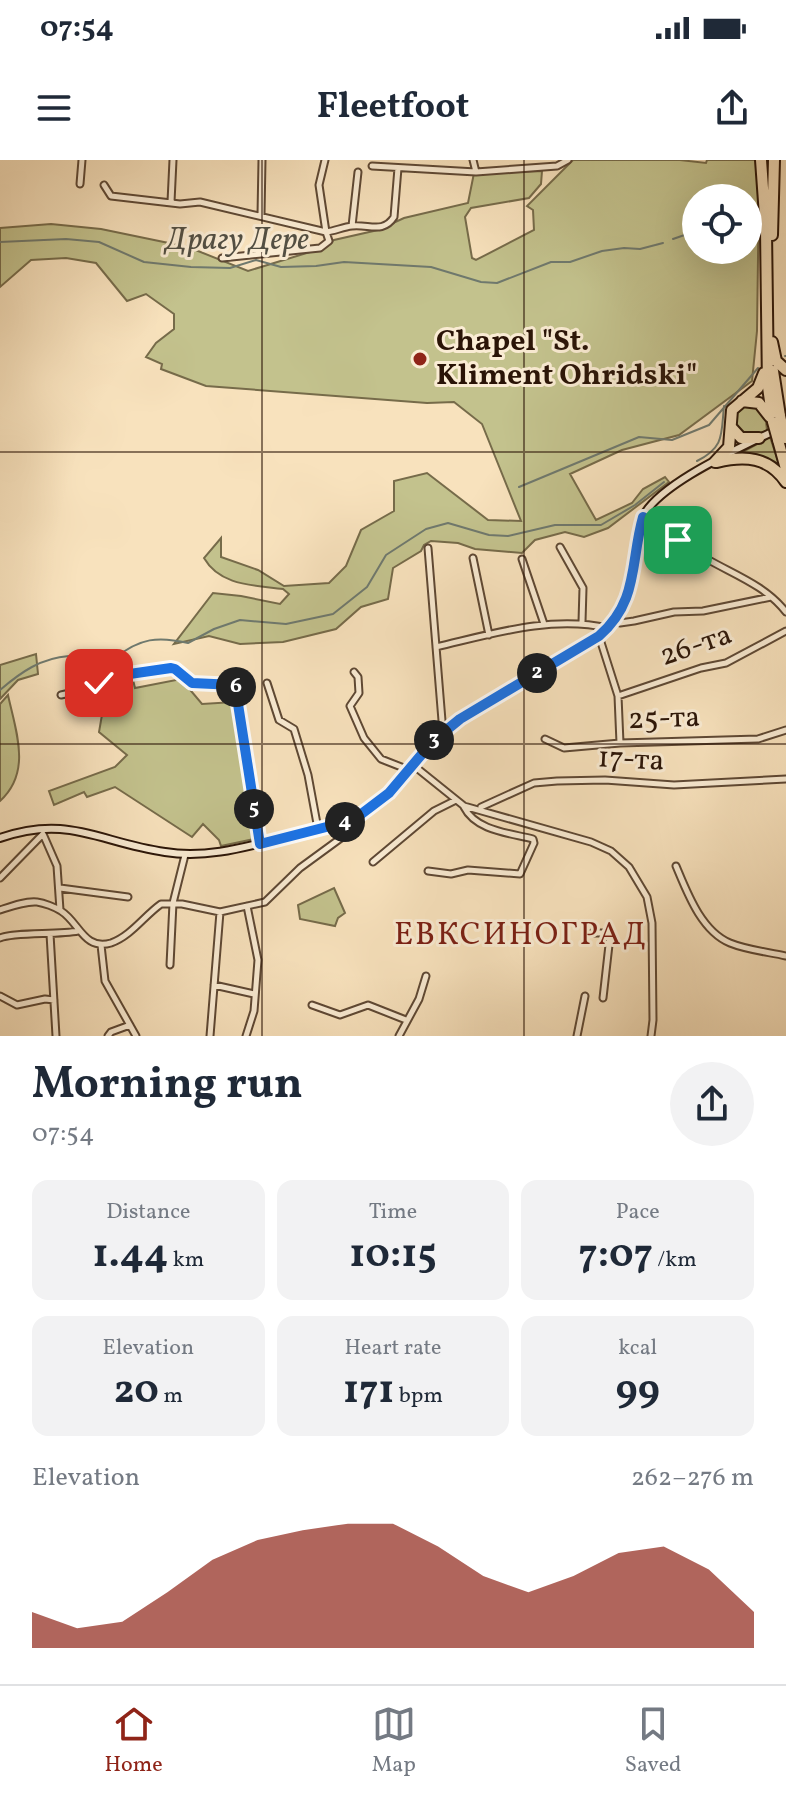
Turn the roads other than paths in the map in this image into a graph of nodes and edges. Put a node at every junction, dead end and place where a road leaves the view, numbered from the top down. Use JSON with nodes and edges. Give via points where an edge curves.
{"nodes":[{"id":1,"x":82,"y":160,"type":"edge"},
{"id":2,"x":173,"y":160,"type":"edge"},
{"id":3,"x":262,"y":160,"type":"edge"},
{"id":4,"x":325,"y":160,"type":"edge"},
{"id":5,"x":473,"y":160,"type":"edge"},
{"id":6,"x":568,"y":160,"type":"edge"},
{"id":7,"x":761,"y":160,"type":"edge"},
{"id":8,"x":774,"y":160,"type":"edge"},
{"id":9,"x":372,"y":166,"type":"dead end"},
{"id":10,"x":398,"y":168,"type":"junction"},
{"id":11,"x":358,"y":172,"type":"dead end"},
{"id":12,"x":476,"y":172,"type":"junction"},
{"id":13,"x":80,"y":184,"type":"dead end"},
{"id":14,"x":104,"y":185,"type":"dead end"},
{"id":15,"x":171,"y":202,"type":"junction"},
{"id":16,"x":261,"y":215,"type":"junction"},
{"id":17,"x":352,"y":226,"type":"junction"},
{"id":18,"x":326,"y":232,"type":"junction"},
{"id":19,"x":222,"y":258,"type":"dead end"},
{"id":20,"x":769,"y":344,"type":"junction"},
{"id":21,"x":786,"y":370,"type":"edge"},
{"id":22,"x":786,"y":379,"type":"edge"},
{"id":23,"x":740,"y":401,"type":"junction"},
{"id":24,"x":780,"y":421,"type":"edge"},
{"id":25,"x":731,"y":427,"type":"junction"},
{"id":26,"x":759,"y":438,"type":"junction"},
{"id":27,"x":783,"y":440,"type":"edge"},
{"id":28,"x":715,"y":462,"type":"junction"},
{"id":29,"x":786,"y":469,"type":"edge"},
{"id":30,"x":786,"y":482,"type":"edge"},
{"id":31,"x":643,"y":517,"type":"junction"},
{"id":32,"x":560,"y":547,"type":"dead end"},
{"id":33,"x":428,"y":548,"type":"dead end"},
{"id":34,"x":473,"y":558,"type":"dead end"},
{"id":35,"x":522,"y":559,"type":"dead end"},
{"id":36,"x":772,"y":597,"type":"junction"},
{"id":37,"x":786,"y":612,"type":"edge"},
{"id":38,"x":615,"y":620,"type":"junction"},
{"id":39,"x":582,"y":622,"type":"junction"},
{"id":40,"x":544,"y":624,"type":"junction"},
{"id":41,"x":608,"y":628,"type":"junction"},
{"id":42,"x":786,"y":631,"type":"edge"},
{"id":43,"x":489,"y":635,"type":"junction"},
{"id":44,"x":599,"y":636,"type":"junction"},
{"id":45,"x":436,"y":647,"type":"junction"},
{"id":46,"x":354,"y":672,"type":"dead end"},
{"id":47,"x":267,"y":683,"type":"dead end"},
{"id":48,"x":61,"y":695,"type":"dead end"},
{"id":49,"x":618,"y":696,"type":"junction"},
{"id":50,"x":786,"y":730,"type":"edge"},
{"id":51,"x":443,"y":733,"type":"junction"},
{"id":52,"x":545,"y":739,"type":"dead end"},
{"id":53,"x":620,"y":743,"type":"junction"},
{"id":54,"x":411,"y":767,"type":"junction"},
{"id":55,"x":786,"y":779,"type":"edge"},
{"id":56,"x":455,"y":801,"type":"junction"},
{"id":57,"x":464,"y":806,"type":"junction"},
{"id":58,"x":479,"y":808,"type":"junction"},
{"id":59,"x":342,"y":823,"type":"junction"},
{"id":60,"x":318,"y":829,"type":"junction"},
{"id":61,"x":43,"y":831,"type":"junction"},
{"id":62,"x":0,"y":838,"type":"edge"},
{"id":63,"x":260,"y":844,"type":"junction"},
{"id":64,"x":185,"y":855,"type":"junction"},
{"id":65,"x":373,"y":862,"type":"dead end"},
{"id":66,"x":676,"y":866,"type":"dead end"},
{"id":67,"x":428,"y":871,"type":"dead end"},
{"id":68,"x":0,"y":878,"type":"edge"},
{"id":69,"x":60,"y":888,"type":"junction"},
{"id":70,"x":128,"y":897,"type":"dead end"},
{"id":71,"x":173,"y":903,"type":"junction"},
{"id":72,"x":247,"y":906,"type":"junction"},
{"id":73,"x":0,"y":910,"type":"edge"},
{"id":74,"x":60,"y":910,"type":"junction"},
{"id":75,"x":220,"y":912,"type":"junction"},
{"id":76,"x":78,"y":931,"type":"junction"},
{"id":77,"x":592,"y":933,"type":"dead end"},
{"id":78,"x":50,"y":934,"type":"junction"},
{"id":79,"x":0,"y":938,"type":"edge"},
{"id":80,"x":101,"y":945,"type":"junction"},
{"id":81,"x":786,"y":956,"type":"edge"},
{"id":82,"x":170,"y":965,"type":"dead end"},
{"id":83,"x":426,"y":976,"type":"dead end"},
{"id":84,"x":214,"y":985,"type":"junction"},
{"id":85,"x":254,"y":994,"type":"junction"},
{"id":86,"x":0,"y":996,"type":"edge"},
{"id":87,"x":585,"y":996,"type":"dead end"},
{"id":88,"x":603,"y":998,"type":"dead end"},
{"id":89,"x":54,"y":1000,"type":"junction"},
{"id":90,"x":312,"y":1005,"type":"dead end"},
{"id":91,"x":406,"y":1020,"type":"junction"},
{"id":92,"x":130,"y":1025,"type":"junction"},
{"id":93,"x":56,"y":1036,"type":"edge"},
{"id":94,"x":108,"y":1036,"type":"edge"},
{"id":95,"x":136,"y":1036,"type":"edge"},
{"id":96,"x":210,"y":1036,"type":"edge"},
{"id":97,"x":246,"y":1036,"type":"edge"},
{"id":98,"x":399,"y":1036,"type":"edge"},
{"id":99,"x":577,"y":1036,"type":"edge"},
{"id":100,"x":651,"y":1036,"type":"edge"}],
"edges":[{"from":1,"to":13,"type":"street"},
{"from":2,"to":15,"type":"street"},
{"from":3,"to":16,"type":"street"},
{"from":4,"to":18,"type":"street","via":[[319,185]]},
{"from":5,"to":12,"type":"street"},
{"from":6,"to":12,"type":"street","via":[[557,166]]},
{"from":7,"to":20,"type":"highway"},
{"from":8,"to":20,"type":"highway"},
{"from":9,"to":10,"type":"street"},
{"from":10,"to":12,"type":"street"},
{"from":10,"to":17,"type":"street","via":[[391,222],[378,228]]},
{"from":11,"to":17,"type":"street"},
{"from":14,"to":15,"type":"street","via":[[111,196]]},
{"from":15,"to":16,"type":"street","via":[[200,202]]},
{"from":16,"to":18,"type":"street"},
{"from":17,"to":18,"type":"street"},
{"from":18,"to":19,"type":"street","via":[[329,241],[320,248]]},
{"from":20,"to":21,"type":"highway"},
{"from":20,"to":23,"type":"highway","via":[[762,383]]},
{"from":20,"to":24,"type":"highway"},
{"from":22,"to":24,"type":"highway","via":[[778,392]]},
{"from":23,"to":24,"type":"highway","via":[[759,403]]},
{"from":23,"to":25,"type":"highway","via":[[731,413]]},
{"from":24,"to":26,"type":"street"},
{"from":24,"to":27,"type":"highway","bridge":true},
{"from":25,"to":26,"type":"highway","via":[[741,438]]},
{"from":25,"to":28,"type":"highway","via":[[729,447]]},
{"from":26,"to":28,"type":"street"},
{"from":27,"to":29,"type":"highway"},
{"from":28,"to":30,"type":"highway","via":[[755,459]]},
{"from":28,"to":31,"type":"street","via":[[663,492]]},
{"from":31,"to":36,"type":"street"},
{"from":31,"to":38,"type":"street","via":[[630,591]]},
{"from":32,"to":39,"type":"street","via":[[583,588]]},
{"from":33,"to":45,"type":"street"},
{"from":34,"to":43,"type":"street"},
{"from":35,"to":40,"type":"street"},
{"from":36,"to":37,"type":"street"},
{"from":36,"to":38,"type":"street"},
{"from":38,"to":41,"type":"street"},
{"from":39,"to":40,"type":"street"},
{"from":39,"to":41,"type":"street"},
{"from":40,"to":43,"type":"street"},
{"from":41,"to":44,"type":"street"},
{"from":42,"to":49,"type":"street","name":"26-та","via":[[726,663]]},
{"from":43,"to":45,"type":"street"},
{"from":44,"to":49,"type":"street"},
{"from":44,"to":51,"type":"street"},
{"from":45,"to":51,"type":"street"},
{"from":46,"to":54,"type":"street","via":[[359,693],[350,706],[364,738],[381,759]]},
{"from":47,"to":60,"type":"street","via":[[276,715],[294,729]]},
{"from":48,"to":63,"type":"street","via":[[109,677],[171,668],[192,683],[232,684]]},
{"from":49,"to":53,"type":"street"},
{"from":50,"to":53,"type":"street","name":"25-та","via":[[758,739]]},
{"from":51,"to":54,"type":"street"},
{"from":52,"to":53,"type":"street","name":"25-та","via":[[564,748]]},
{"from":54,"to":56,"type":"street"},
{"from":54,"to":59,"type":"street","via":[[379,802]]},
{"from":55,"to":58,"type":"street","name":"17-та","via":[[674,785],[605,780],[534,783]]},
{"from":56,"to":57,"type":"street"},
{"from":56,"to":65,"type":"street","via":[[434,811]]},
{"from":57,"to":58,"type":"street"},
{"from":57,"to":67,"type":"street","via":[[476,821],[534,841],[520,874]]},
{"from":58,"to":100,"type":"street","via":[[591,842],[620,858],[637,876],[652,923]]},
{"from":59,"to":60,"type":"street"},
{"from":59,"to":72,"type":"street","via":[[341,838],[265,902]]},
{"from":60,"to":63,"type":"street"},
{"from":61,"to":62,"type":"street"},
{"from":61,"to":64,"type":"street","via":[[90,832]]},
{"from":61,"to":68,"type":"street"},
{"from":61,"to":69,"type":"street"},
{"from":63,"to":64,"type":"street"},
{"from":64,"to":71,"type":"street"},
{"from":66,"to":81,"type":"street","via":[[707,925],[728,942]]},
{"from":69,"to":70,"type":"street"},
{"from":69,"to":74,"type":"street"},
{"from":71,"to":75,"type":"street"},
{"from":71,"to":80,"type":"street","via":[[158,905],[122,937]]},
{"from":71,"to":82,"type":"street"},
{"from":72,"to":75,"type":"street"},
{"from":72,"to":85,"type":"street","via":[[258,953]]},
{"from":73,"to":74,"type":"street","via":[[34,902]]},
{"from":74,"to":76,"type":"street"},
{"from":75,"to":84,"type":"street"},
{"from":76,"to":78,"type":"street"},
{"from":76,"to":80,"type":"street"},
{"from":77,"to":88,"type":"street","via":[[610,936]]},
{"from":78,"to":79,"type":"street"},
{"from":78,"to":89,"type":"street"},
{"from":80,"to":92,"type":"street","via":[[105,981]]},
{"from":83,"to":91,"type":"street"},
{"from":84,"to":85,"type":"street"},
{"from":84,"to":96,"type":"street"},
{"from":85,"to":97,"type":"street"},
{"from":86,"to":89,"type":"street","via":[[17,1005]]},
{"from":87,"to":99,"type":"street"},
{"from":89,"to":93,"type":"street"},
{"from":90,"to":91,"type":"street","via":[[344,1015],[368,1005]]},
{"from":91,"to":98,"type":"street"},
{"from":92,"to":94,"type":"street"},
{"from":92,"to":95,"type":"street"}]}
